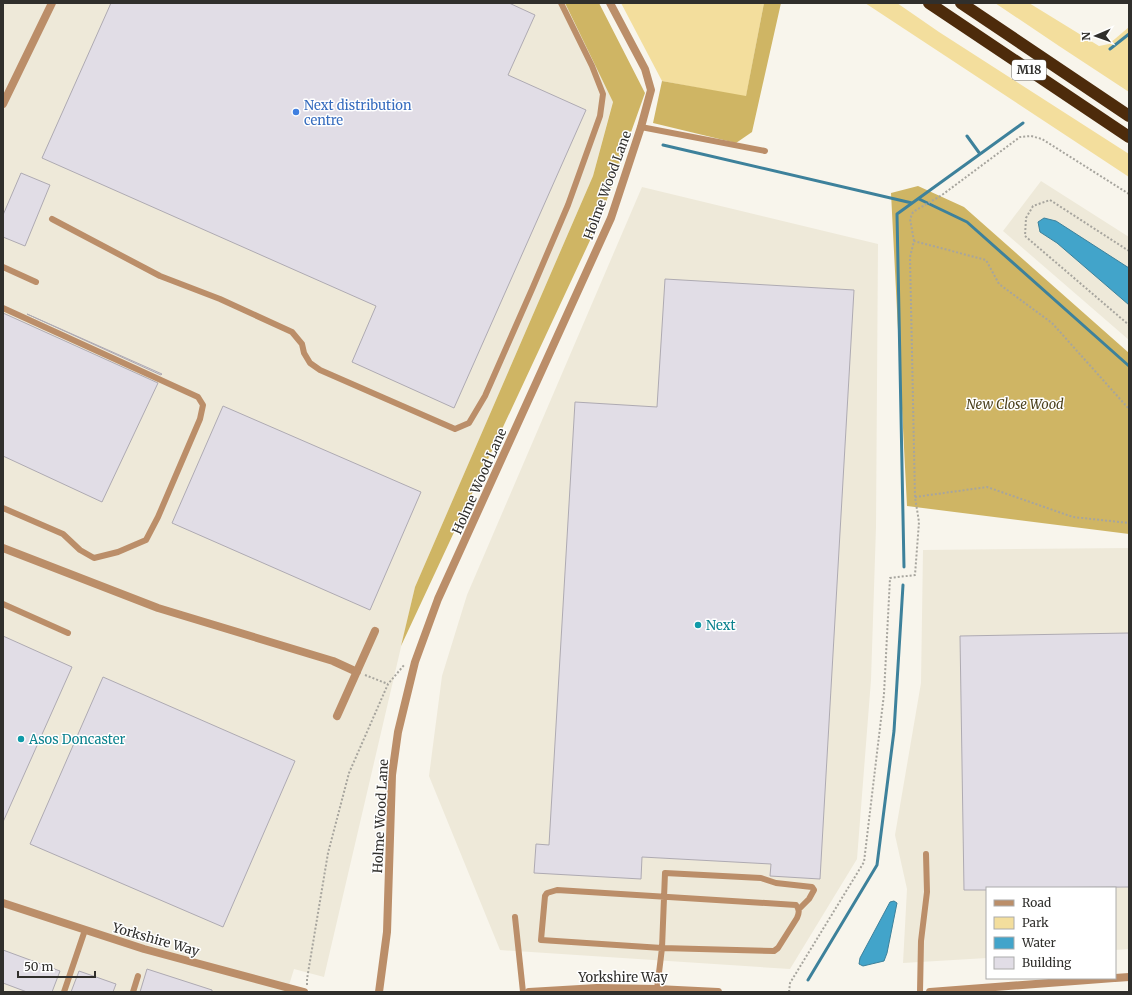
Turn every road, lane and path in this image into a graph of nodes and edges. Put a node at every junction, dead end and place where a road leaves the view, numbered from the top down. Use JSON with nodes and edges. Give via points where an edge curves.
{"nodes":[{"id":1,"x":52,"y":3,"type":"edge"},
{"id":2,"x":561,"y":3,"type":"edge"},
{"id":3,"x":610,"y":3,"type":"edge"},
{"id":4,"x":929,"y":3,"type":"edge"},
{"id":5,"x":961,"y":3,"type":"edge"},
{"id":6,"x":3,"y":104,"type":"edge"},
{"id":7,"x":1129,"y":116,"type":"edge"},
{"id":8,"x":641,"y":127,"type":"junction"},
{"id":9,"x":1129,"y":137,"type":"edge"},
{"id":10,"x":765,"y":151,"type":"dead end"},
{"id":11,"x":1129,"y":194,"type":"edge"},
{"id":12,"x":52,"y":219,"type":"dead end"},
{"id":13,"x":914,"y":241,"type":"junction"},
{"id":14,"x":1129,"y":251,"type":"edge"},
{"id":15,"x":3,"y":268,"type":"edge"},
{"id":16,"x":36,"y":282,"type":"dead end"},
{"id":17,"x":3,"y":308,"type":"edge"},
{"id":18,"x":1129,"y":325,"type":"edge"},
{"id":19,"x":1129,"y":409,"type":"edge"},
{"id":20,"x":915,"y":497,"type":"junction"},
{"id":21,"x":3,"y":508,"type":"edge"},
{"id":22,"x":1129,"y":523,"type":"edge"},
{"id":23,"x":3,"y":548,"type":"edge"},
{"id":24,"x":3,"y":604,"type":"edge"},
{"id":25,"x":375,"y":631,"type":"dead end"},
{"id":26,"x":68,"y":633,"type":"dead end"},
{"id":27,"x":416,"y":662,"type":"junction"},
{"id":28,"x":357,"y":672,"type":"junction"},
{"id":29,"x":388,"y":684,"type":"junction"},
{"id":30,"x":337,"y":716,"type":"dead end"},
{"id":31,"x":926,"y":854,"type":"dead end"},
{"id":32,"x":664,"y":897,"type":"junction"},
{"id":33,"x":3,"y":903,"type":"edge"},
{"id":34,"x":799,"y":909,"type":"junction"},
{"id":35,"x":515,"y":917,"type":"dead end"},
{"id":36,"x":85,"y":930,"type":"junction"},
{"id":37,"x":662,"y":948,"type":"junction"},
{"id":38,"x":138,"y":976,"type":"dead end"},
{"id":39,"x":1129,"y":977,"type":"edge"},
{"id":40,"x":1116,"y":978,"type":"edge"},
{"id":41,"x":1101,"y":979,"type":"edge"},
{"id":42,"x":306,"y":989,"type":"edge"},
{"id":43,"x":657,"y":989,"type":"junction"},
{"id":44,"x":64,"y":992,"type":"edge"},
{"id":45,"x":133,"y":992,"type":"edge"},
{"id":46,"x":379,"y":992,"type":"edge"},
{"id":47,"x":522,"y":992,"type":"edge"},
{"id":48,"x":528,"y":992,"type":"edge"},
{"id":49,"x":718,"y":992,"type":"edge"},
{"id":50,"x":789,"y":992,"type":"edge"},
{"id":51,"x":920,"y":992,"type":"edge"},
{"id":52,"x":930,"y":992,"type":"edge"}],
"edges":[{"from":1,"to":6,"type":"street"},
{"from":2,"to":12,"type":"lane","via":[[592,66],[602,94],[600,116],[565,212],[485,396],[469,423],[455,429],[320,370],[310,363],[302,344],[292,332],[220,299],[160,276]]},
{"from":3,"to":8,"type":"street","name":"Holme Wood Lane","via":[[645,69],[651,90]]},
{"from":4,"to":9,"type":"highway","number":"M18"},
{"from":5,"to":7,"type":"highway","number":"M18"},
{"from":8,"to":10,"type":"lane"},
{"from":8,"to":27,"type":"street","name":"Holme Wood Lane","via":[[611,218],[438,599]]},
{"from":11,"to":13,"type":"path","via":[[1042,139],[1020,137],[942,195],[913,212],[910,219]]},
{"from":13,"to":19,"type":"path","via":[[986,260],[999,284],[1052,323]]},
{"from":13,"to":20,"type":"path","via":[[910,258]]},
{"from":14,"to":18,"type":"path","via":[[1050,200],[1033,206],[1026,218],[1025,236]]},
{"from":15,"to":16,"type":"lane"},
{"from":17,"to":21,"type":"lane","via":[[198,397],[203,405],[200,419],[146,540],[118,552],[94,558],[80,550],[63,534]]},
{"from":20,"to":22,"type":"path","via":[[987,486],[1073,517]]},
{"from":20,"to":50,"type":"path","via":[[919,522],[915,576],[890,578],[884,694],[864,862],[790,983]]},
{"from":23,"to":28,"type":"street","via":[[158,608],[333,661]]},
{"from":24,"to":26,"type":"lane"},
{"from":25,"to":28,"type":"street"},
{"from":27,"to":29,"type":"path","via":[[407,662]]},
{"from":27,"to":46,"type":"street","name":"Holme Wood Lane","via":[[398,732],[392,775],[387,932]]},
{"from":28,"to":29,"type":"path"},
{"from":28,"to":30,"type":"street"},
{"from":29,"to":42,"type":"path","via":[[349,773],[328,852]]},
{"from":31,"to":51,"type":"lane","via":[[927,892],[921,941]]},
{"from":32,"to":34,"type":"lane","via":[[796,906]]},
{"from":32,"to":34,"type":"lane","via":[[665,873],[761,878],[776,883],[813,888],[809,899]]},
{"from":32,"to":37,"type":"lane"},
{"from":32,"to":37,"type":"lane","via":[[551,891],[544,896],[542,940]]},
{"from":33,"to":36,"type":"street","name":"Yorkshire Way"},
{"from":34,"to":37,"type":"lane","via":[[797,918],[774,951]]},
{"from":35,"to":47,"type":"lane"},
{"from":36,"to":42,"type":"street","name":"Yorkshire Way","via":[[144,949]]},
{"from":36,"to":44,"type":"lane"},
{"from":37,"to":43,"type":"lane"},
{"from":38,"to":45,"type":"lane"},
{"from":39,"to":40,"type":"street"},
{"from":41,"to":52,"type":"street"},
{"from":43,"to":48,"type":"street","name":"Yorkshire Way","via":[[597,988]]},
{"from":43,"to":49,"type":"street","name":"Yorkshire Way"}]}
